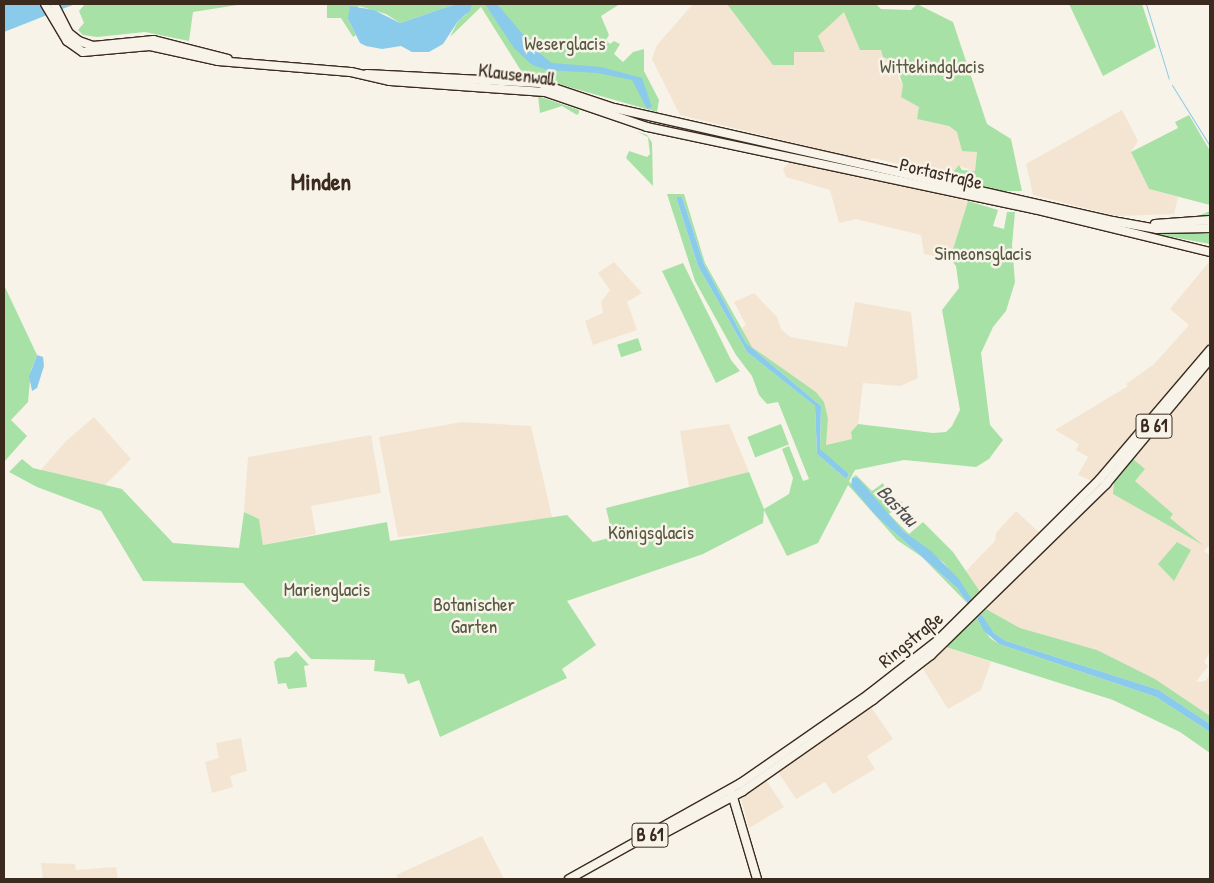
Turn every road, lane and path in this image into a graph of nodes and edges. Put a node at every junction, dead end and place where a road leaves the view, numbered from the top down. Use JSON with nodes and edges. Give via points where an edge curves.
{"nodes":[{"id":1,"x":45,"y":4,"type":"edge"},
{"id":2,"x":54,"y":4,"type":"edge"},
{"id":3,"x":70,"y":39,"type":"junction"},
{"id":4,"x":232,"y":61,"type":"junction"},
{"id":5,"x":362,"y":74,"type":"junction"},
{"id":6,"x":665,"y":120,"type":"joint"},
{"id":7,"x":664,"y":131,"type":"joint"},
{"id":8,"x":1210,"y":220,"type":"edge"},
{"id":9,"x":1133,"y":225,"type":"junction"},
{"id":10,"x":1210,"y":228,"type":"edge"},
{"id":11,"x":1210,"y":252,"type":"edge"},
{"id":12,"x":1210,"y":350,"type":"edge"},
{"id":13,"x":1210,"y":359,"type":"edge"},
{"id":14,"x":980,"y":604,"type":"junction"},
{"id":15,"x":731,"y":794,"type":"junction"},
{"id":16,"x":569,"y":879,"type":"edge"},
{"id":17,"x":580,"y":879,"type":"edge"},
{"id":18,"x":757,"y":879,"type":"edge"}],
"edges":[{"from":1,"to":3,"type":"main road","name":"Klausenwall","via":[[56,26]]},
{"from":2,"to":3,"type":"main road"},
{"from":3,"to":4,"type":"main road","name":"Klausenwall","via":[[92,46],[154,40]]},
{"from":3,"to":4,"type":"main road","name":"Klausenwall","via":[[88,53],[150,46],[218,62]]},
{"from":4,"to":5,"type":"main road","name":"Klausenwall"},
{"from":5,"to":6,"type":"main road","name":"Klausenwall","via":[[527,81]]},
{"from":5,"to":7,"type":"main road","name":"Klausenwall","via":[[398,82],[544,92]]},
{"from":6,"to":9,"type":"main road","name":"Portastraße"},
{"from":7,"to":11,"type":"main road","name":"Portastraße","via":[[1034,209]]},
{"from":8,"to":9,"type":"main road"},
{"from":9,"to":10,"type":"main road"},
{"from":12,"to":14,"type":"main road","name":"Ringstraße","number":"B 61","via":[[1100,479],[1066,510]]},
{"from":13,"to":14,"type":"main road","name":"Ringstraße","number":"B 61","via":[[1106,484]]},
{"from":14,"to":15,"type":"main road","name":"Ringstraße","number":"B 61","via":[[902,678]]},
{"from":15,"to":16,"type":"main road","name":"Ringstraße","number":"B 61"},
{"from":15,"to":17,"type":"main road","name":"Ringstraße","number":"B 61"},
{"from":15,"to":18,"type":"main road"}]}
